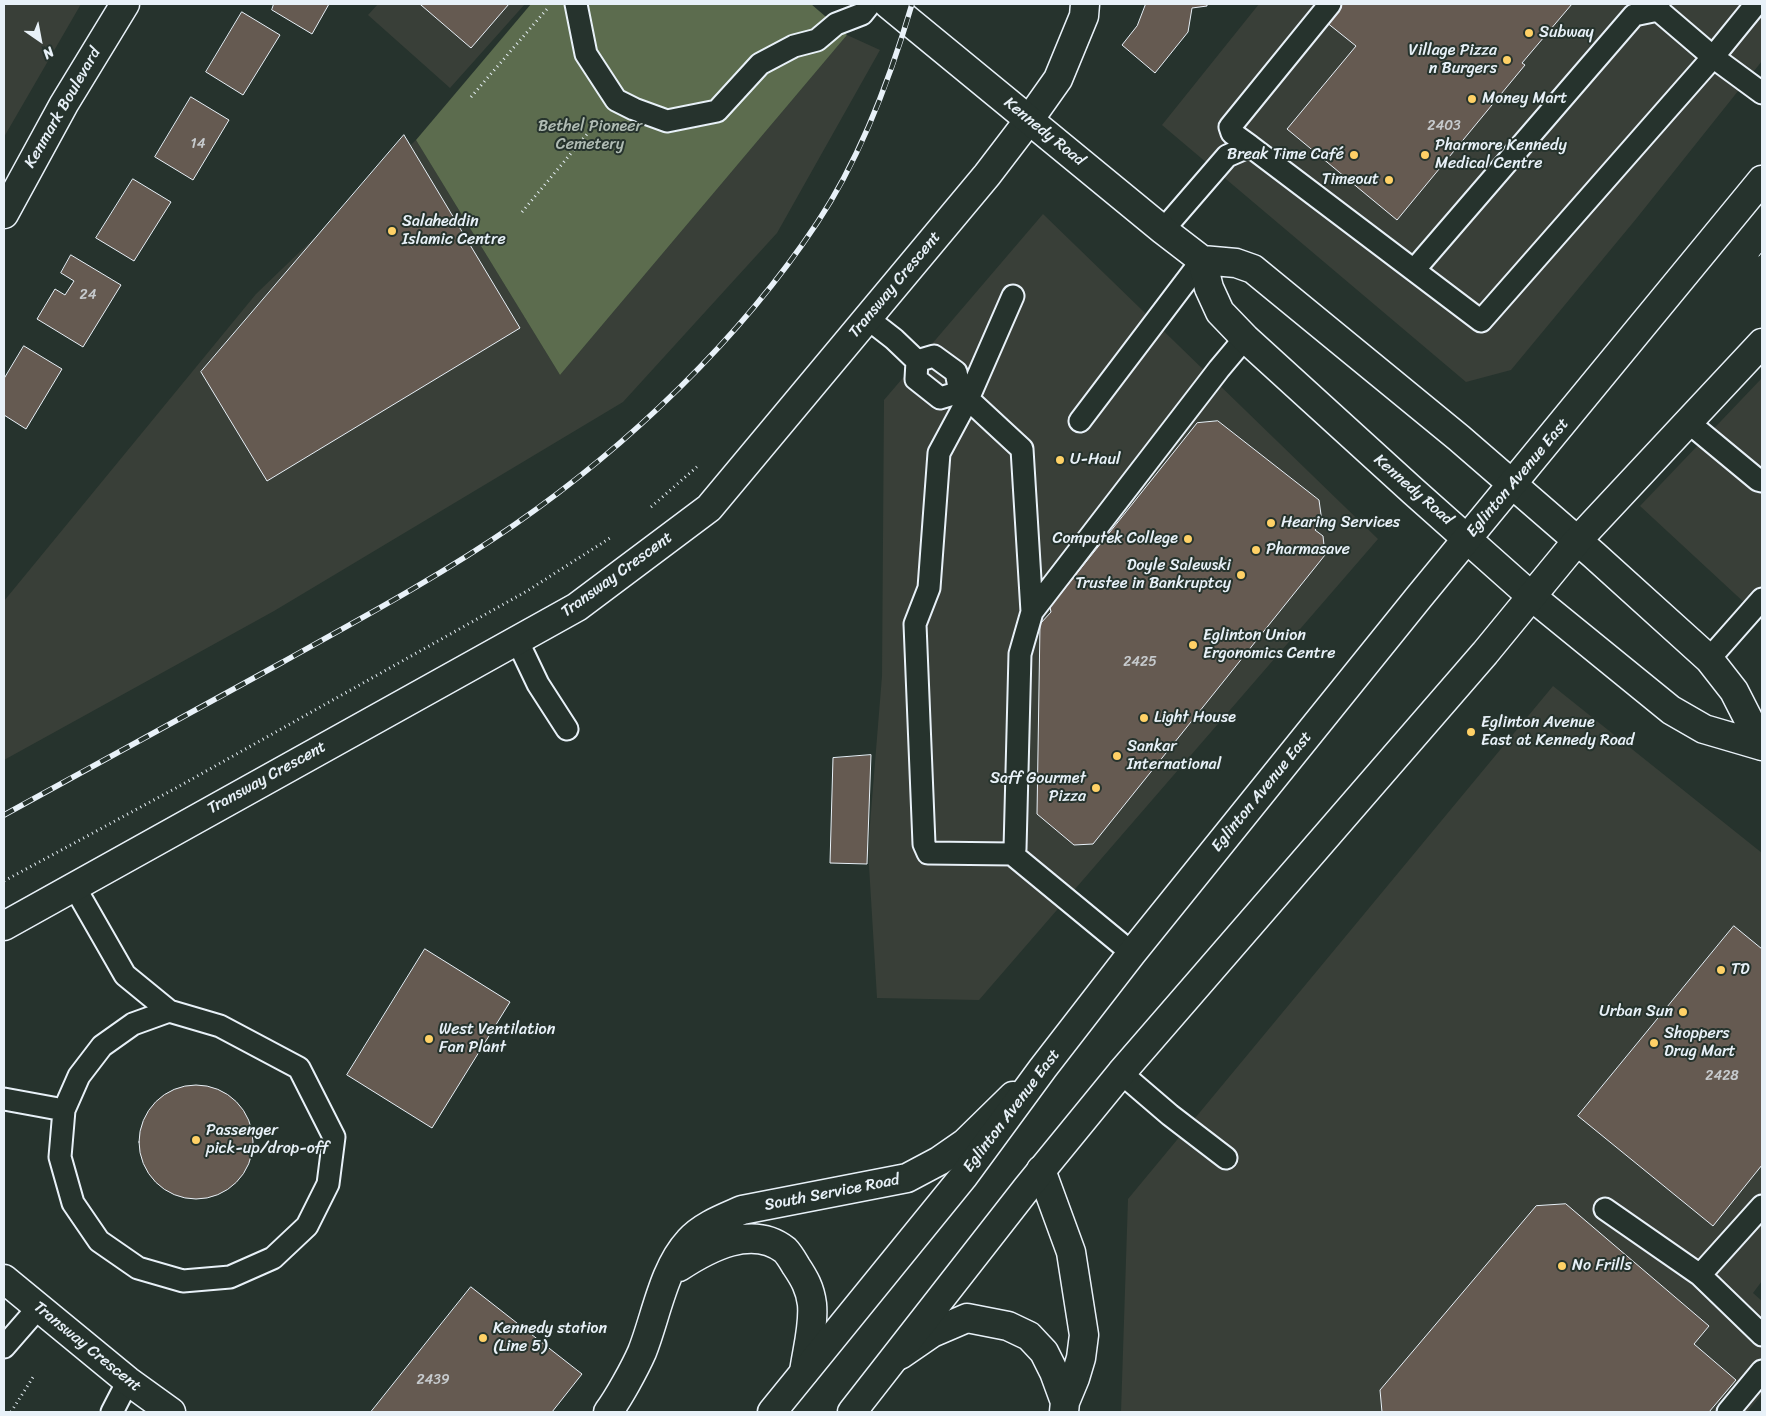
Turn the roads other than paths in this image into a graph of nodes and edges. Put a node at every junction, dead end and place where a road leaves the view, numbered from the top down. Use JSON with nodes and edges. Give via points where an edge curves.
{"nodes":[{"id":1,"x":125,"y":4,"type":"edge"},
{"id":2,"x":576,"y":4,"type":"edge"},
{"id":3,"x":870,"y":4,"type":"edge"},
{"id":4,"x":888,"y":4,"type":"edge"},
{"id":5,"x":1085,"y":4,"type":"edge"},
{"id":6,"x":1330,"y":4,"type":"edge"},
{"id":7,"x":1756,"y":4,"type":"edge"},
{"id":8,"x":1658,"y":7,"type":"edge"},
{"id":9,"x":1713,"y":57,"type":"junction"},
{"id":10,"x":1762,"y":93,"type":"edge"},
{"id":11,"x":1029,"y":120,"type":"junction"},
{"id":12,"x":1250,"y":146,"type":"junction"},
{"id":13,"x":1762,"y":180,"type":"edge"},
{"id":14,"x":4,"y":214,"type":"edge"},
{"id":15,"x":1163,"y":230,"type":"junction"},
{"id":16,"x":1202,"y":260,"type":"junction"},
{"id":17,"x":1414,"y":270,"type":"junction"},
{"id":18,"x":1013,"y":296,"type":"dead end"},
{"id":19,"x":867,"y":318,"type":"junction"},
{"id":20,"x":1245,"y":338,"type":"junction"},
{"id":21,"x":1762,"y":343,"type":"edge"},
{"id":22,"x":917,"y":361,"type":"junction"},
{"id":23,"x":964,"y":396,"type":"junction"},
{"id":24,"x":1080,"y":421,"type":"dead end"},
{"id":25,"x":1688,"y":422,"type":"junction"},
{"id":26,"x":1762,"y":481,"type":"edge"},
{"id":27,"x":1512,"y":485,"type":"junction"},
{"id":28,"x":1468,"y":538,"type":"junction"},
{"id":29,"x":1577,"y":541,"type":"junction"},
{"id":30,"x":1531,"y":596,"type":"junction"},
{"id":31,"x":1762,"y":599,"type":"edge"},
{"id":32,"x":1032,"y":612,"type":"junction"},
{"id":33,"x":517,"y":640,"type":"junction"},
{"id":34,"x":1709,"y":659,"type":"junction"},
{"id":35,"x":567,"y":729,"type":"dead end"},
{"id":36,"x":1012,"y":854,"type":"junction"},
{"id":37,"x":74,"y":886,"type":"junction"},
{"id":38,"x":4,"y":926,"type":"edge"},
{"id":39,"x":1132,"y":953,"type":"junction"},
{"id":40,"x":169,"y":1011,"type":"junction"},
{"id":41,"x":1043,"y":1068,"type":"junction"},
{"id":42,"x":1122,"y":1073,"type":"junction"},
{"id":43,"x":4,"y":1099,"type":"edge"},
{"id":44,"x":64,"y":1110,"type":"junction"},
{"id":45,"x":1226,"y":1158,"type":"dead end"},
{"id":46,"x":1041,"y":1170,"type":"junction"},
{"id":47,"x":1762,"y":1206,"type":"edge"},
{"id":48,"x":1605,"y":1209,"type":"dead end"},
{"id":49,"x":669,"y":1274,"type":"junction"},
{"id":50,"x":1700,"y":1275,"type":"junction"},
{"id":51,"x":4,"y":1280,"type":"edge"},
{"id":52,"x":38,"y":1308,"type":"junction"},
{"id":53,"x":1762,"y":1335,"type":"edge"},
{"id":54,"x":4,"y":1347,"type":"edge"},
{"id":55,"x":894,"y":1359,"type":"junction"},
{"id":56,"x":1762,"y":1371,"type":"edge"},
{"id":57,"x":804,"y":1372,"type":"junction"},
{"id":58,"x":128,"y":1381,"type":"junction"},
{"id":59,"x":1064,"y":1407,"type":"edge"},
{"id":60,"x":112,"y":1412,"type":"edge"},
{"id":61,"x":171,"y":1412,"type":"edge"},
{"id":62,"x":608,"y":1412,"type":"edge"},
{"id":63,"x":772,"y":1412,"type":"edge"},
{"id":64,"x":852,"y":1412,"type":"edge"},
{"id":65,"x":1728,"y":1412,"type":"edge"}],
"edges":[{"from":1,"to":14,"type":"main road","name":"Kenmark Boulevard","via":[[64,104]]},
{"from":2,"to":3,"type":"lane","via":[[586,54],[616,100],[667,121],[717,111],[760,64],[794,46],[817,40],[836,24],[862,14]]},
{"from":4,"to":11,"type":"main road","name":"Kennedy Road"},
{"from":5,"to":11,"type":"main road","name":"Transway Crescent","via":[[1084,16],[1058,80]]},
{"from":6,"to":12,"type":"lane","via":[[1230,126],[1232,133]]},
{"from":7,"to":9,"type":"lane"},
{"from":8,"to":9,"type":"lane"},
{"from":8,"to":17,"type":"lane","via":[[1634,15]]},
{"from":9,"to":10,"type":"lane"},
{"from":9,"to":17,"type":"lane","via":[[1481,321]]},
{"from":11,"to":15,"type":"main road","name":"Kennedy Road"},
{"from":11,"to":19,"type":"main road","name":"Transway Crescent"},
{"from":12,"to":15,"type":"lane","via":[[1227,156]]},
{"from":12,"to":17,"type":"lane"},
{"from":13,"to":27,"type":"main road","name":"Eglinton Avenue East"},
{"from":15,"to":16,"type":"main road","name":"Kennedy Road"},
{"from":16,"to":20,"type":"main road","name":"Kennedy Road","via":[[1209,288],[1220,312]]},
{"from":16,"to":24,"type":"lane"},
{"from":16,"to":27,"type":"main road","name":"Kennedy Road","via":[[1236,263],[1253,269]]},
{"from":18,"to":23,"type":"lane"},
{"from":19,"to":22,"type":"lane"},
{"from":19,"to":33,"type":"main road","name":"Transway Crescent","via":[[708,508],[577,607]]},
{"from":20,"to":28,"type":"main road","name":"Kennedy Road"},
{"from":20,"to":32,"type":"lane"},
{"from":21,"to":25,"type":"main road"},
{"from":22,"to":23,"type":"lane","via":[[934,356],[956,372]]},
{"from":22,"to":23,"type":"lane","via":[[916,379],[940,398]]},
{"from":23,"to":32,"type":"lane","via":[[1022,448]]},
{"from":23,"to":36,"type":"lane","via":[[939,453],[929,588],[916,624],[924,844],[928,853]]},
{"from":25,"to":26,"type":"lane"},
{"from":25,"to":29,"type":"main road"},
{"from":27,"to":28,"type":"main road","name":"Eglinton Avenue East"},
{"from":27,"to":29,"type":"main road","name":"Kennedy Road"},
{"from":28,"to":30,"type":"main road","name":"Kennedy Road"},
{"from":28,"to":39,"type":"main road","name":"Eglinton Avenue East"},
{"from":29,"to":30,"type":"main road"},
{"from":29,"to":34,"type":"main road","name":"Kennedy Road"},
{"from":30,"to":34,"type":"main road","name":"Kennedy Road","via":[[1671,710],[1704,729],[1762,746],[1734,691]]},
{"from":30,"to":42,"type":"main road"},
{"from":31,"to":34,"type":"lane"},
{"from":32,"to":36,"type":"lane","via":[[1020,654],[1015,849]]},
{"from":33,"to":35,"type":"lane","via":[[538,684]]},
{"from":33,"to":37,"type":"main road","name":"Transway Crescent"},
{"from":36,"to":39,"type":"lane"},
{"from":37,"to":38,"type":"main road","name":"Transway Crescent"},
{"from":37,"to":40,"type":"lane","via":[[125,974]]},
{"from":39,"to":41,"type":"main road","name":"Eglinton Avenue East"},
{"from":40,"to":44,"type":"lane","via":[[133,1024],[102,1046],[79,1076]]},
{"from":40,"to":44,"type":"lane","via":[[220,1026],[299,1068],[334,1137],[328,1184],[307,1226],[273,1258],[230,1277],[183,1281],[138,1268],[99,1242],[73,1203],[60,1157]]},
{"from":41,"to":49,"type":"main road","name":"South Service Road","via":[[965,1143],[922,1171],[907,1178],[742,1210],[690,1240]]},
{"from":41,"to":57,"type":"main road","name":"Eglinton Avenue East","via":[[962,1177]]},
{"from":42,"to":45,"type":"lane"},
{"from":42,"to":46,"type":"main road"},
{"from":43,"to":44,"type":"lane"},
{"from":46,"to":55,"type":"main road"},
{"from":46,"to":59,"type":"main road","via":[[1071,1252],[1084,1335],[1081,1358]]},
{"from":47,"to":50,"type":"lane"},
{"from":48,"to":50,"type":"lane"},
{"from":49,"to":57,"type":"main road","via":[[715,1246],[736,1240],[756,1239],[786,1250],[808,1284],[812,1305]]},
{"from":49,"to":62,"type":"main road","name":"South Service Road","via":[[641,1354]]},
{"from":50,"to":53,"type":"lane"},
{"from":51,"to":52,"type":"main road","name":"Transway Crescent"},
{"from":52,"to":54,"type":"lane"},
{"from":52,"to":58,"type":"main road","name":"Transway Crescent"},
{"from":55,"to":59,"type":"main road","via":[[932,1333],[967,1318],[1008,1326],[1029,1336],[1044,1352],[1054,1372]]},
{"from":55,"to":64,"type":"main road"},
{"from":56,"to":65,"type":"lane"},
{"from":57,"to":63,"type":"main road","name":"Eglinton Avenue East"},
{"from":58,"to":60,"type":"lane"},
{"from":58,"to":61,"type":"main road","name":"Transway Crescent"}]}
